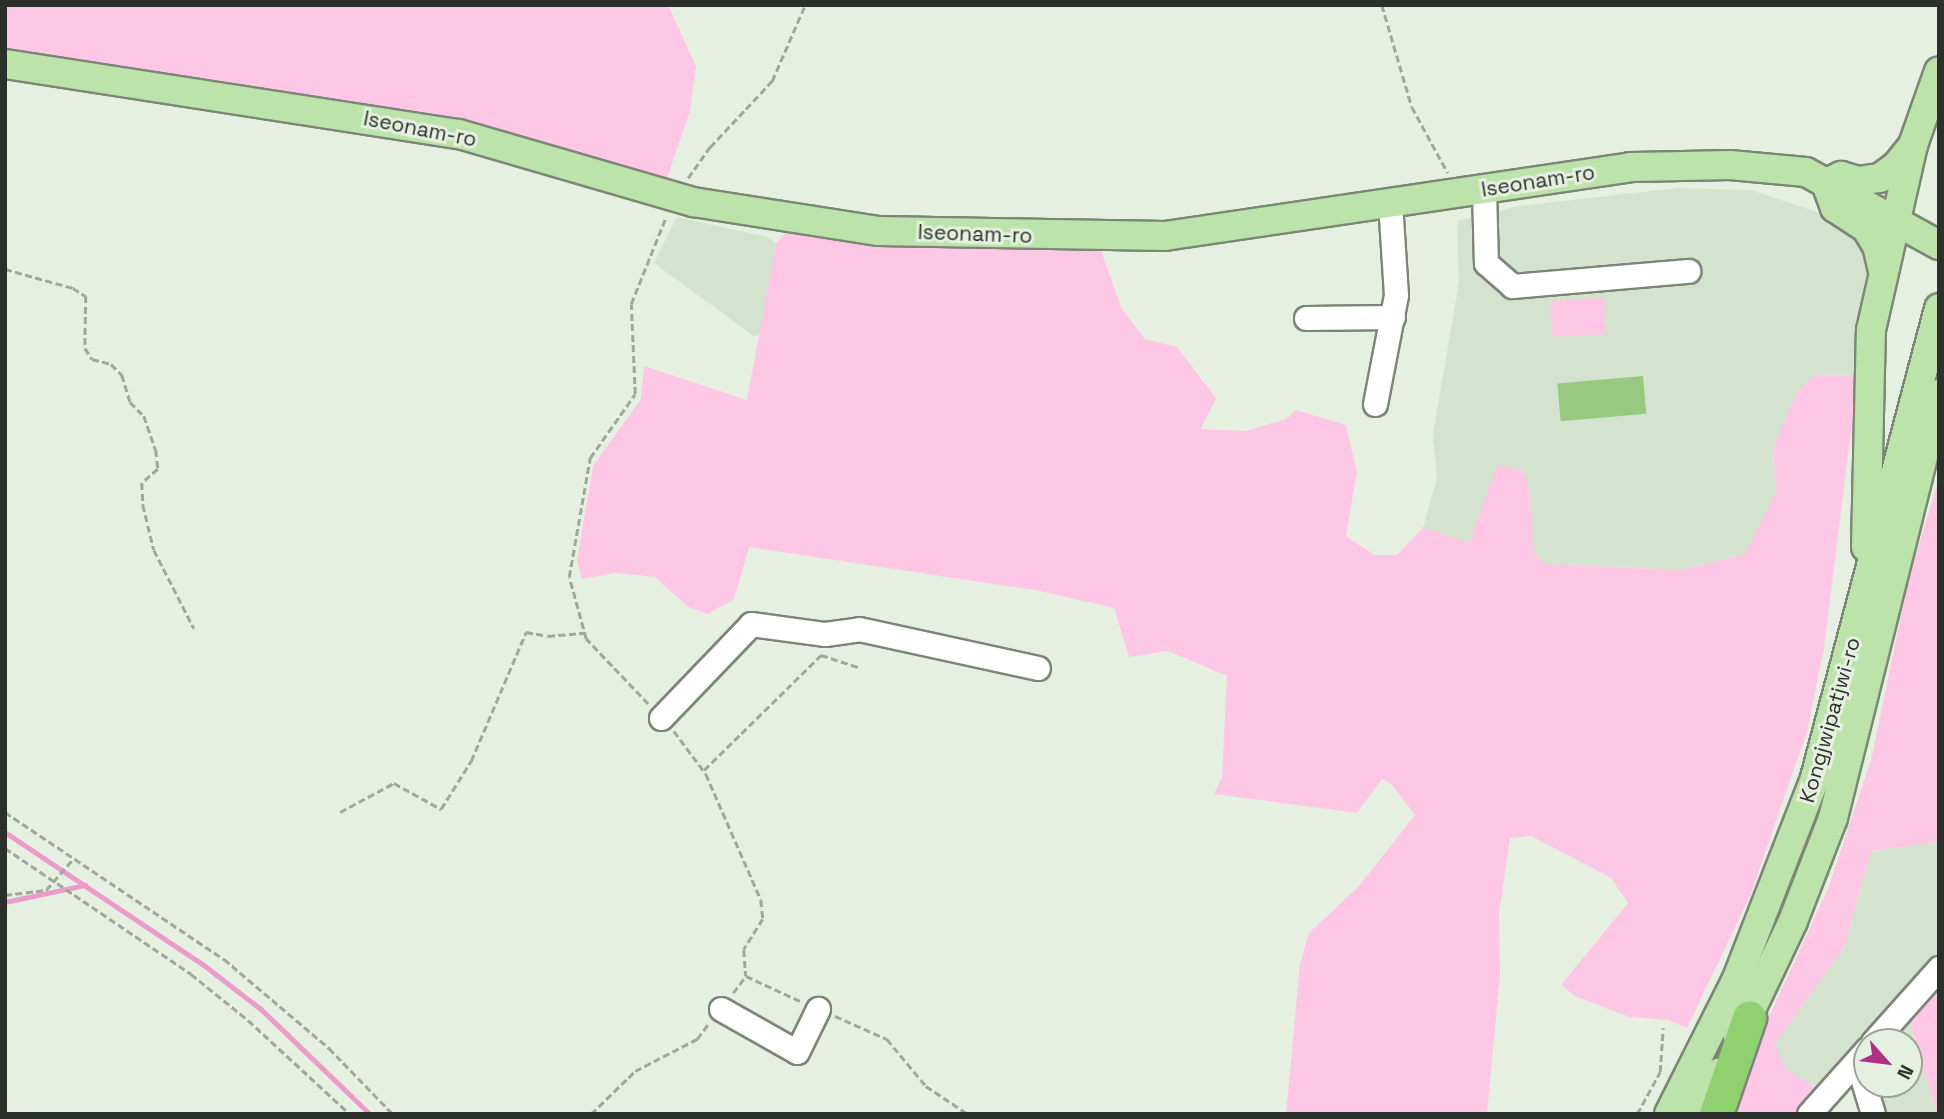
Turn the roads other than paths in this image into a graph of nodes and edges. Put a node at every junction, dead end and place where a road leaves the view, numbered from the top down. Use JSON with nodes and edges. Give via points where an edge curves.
{"nodes":[{"id":1,"x":5,"y":64,"type":"edge"},
{"id":2,"x":1939,"y":71,"type":"edge"},
{"id":3,"x":1913,"y":145,"type":"junction"},
{"id":4,"x":1826,"y":183,"type":"junction"},
{"id":5,"x":1472,"y":191,"type":"junction"},
{"id":6,"x":1390,"y":203,"type":"junction"},
{"id":7,"x":1894,"y":219,"type":"junction"},
{"id":8,"x":1939,"y":245,"type":"edge"},
{"id":9,"x":1688,"y":271,"type":"dead end"},
{"id":10,"x":1883,"y":272,"type":"junction"},
{"id":11,"x":1939,"y":308,"type":"edge"},
{"id":12,"x":1393,"y":317,"type":"junction"},
{"id":13,"x":1306,"y":318,"type":"dead end"},
{"id":14,"x":1939,"y":394,"type":"edge"},
{"id":15,"x":1375,"y":404,"type":"dead end"},
{"id":16,"x":1865,"y":595,"type":"junction"},
{"id":17,"x":1038,"y":668,"type":"dead end"},
{"id":18,"x":661,"y":718,"type":"road end"},
{"id":19,"x":1939,"y":968,"type":"edge"},
{"id":20,"x":721,"y":1009,"type":"dead end"},
{"id":21,"x":818,"y":1009,"type":"dead end"},
{"id":22,"x":1749,"y":1018,"type":"junction"},
{"id":23,"x":1885,"y":1028,"type":"edge"},
{"id":24,"x":1853,"y":1065,"type":"edge"},
{"id":25,"x":1669,"y":1114,"type":"edge"},
{"id":26,"x":1697,"y":1114,"type":"edge"},
{"id":27,"x":1716,"y":1114,"type":"edge"},
{"id":28,"x":1809,"y":1114,"type":"edge"}],
"edges":[{"from":1,"to":6,"type":"main road","name":"Iseonam-ro","via":[[459,134],[675,197],[879,231],[1165,236]]},
{"from":2,"to":3,"type":"main road"},
{"from":3,"to":4,"type":"main road","via":[[1880,178],[1841,176]]},
{"from":3,"to":7,"type":"main road"},
{"from":4,"to":5,"type":"main road","name":"Iseonam-ro","via":[[1806,172],[1718,165],[1630,167]]},
{"from":4,"to":7,"type":"main road","name":"Iseonam-ro"},
{"from":4,"to":10,"type":"main road","via":[[1835,208],[1866,228],[1877,246]]},
{"from":5,"to":6,"type":"main road","name":"Iseonam-ro"},
{"from":5,"to":9,"type":"street","via":[[1486,263],[1512,286]]},
{"from":6,"to":12,"type":"street","via":[[1396,295]]},
{"from":7,"to":8,"type":"main road","name":"Iseonam-ro"},
{"from":7,"to":10,"type":"main road"},
{"from":10,"to":16,"type":"main road","via":[[1871,330]]},
{"from":11,"to":16,"type":"main road","name":"Kongjwipatjwi-ro"},
{"from":12,"to":13,"type":"street"},
{"from":12,"to":15,"type":"street"},
{"from":14,"to":22,"type":"main road","name":"Kongjwipatjwi-ro","via":[[1833,818]]},
{"from":16,"to":25,"type":"main road","name":"Kongjwipatjwi-ro","via":[[1815,778],[1763,916],[1737,981]]},
{"from":17,"to":18,"type":"street","via":[[859,629],[825,634],[751,624]]},
{"from":19,"to":23,"type":"street"},
{"from":20,"to":21,"type":"street","via":[[797,1052]]},
{"from":22,"to":26,"type":"main road","name":"Kongjwipatjwi-ro"},
{"from":22,"to":27,"type":"highway"},
{"from":24,"to":28,"type":"street"}]}
